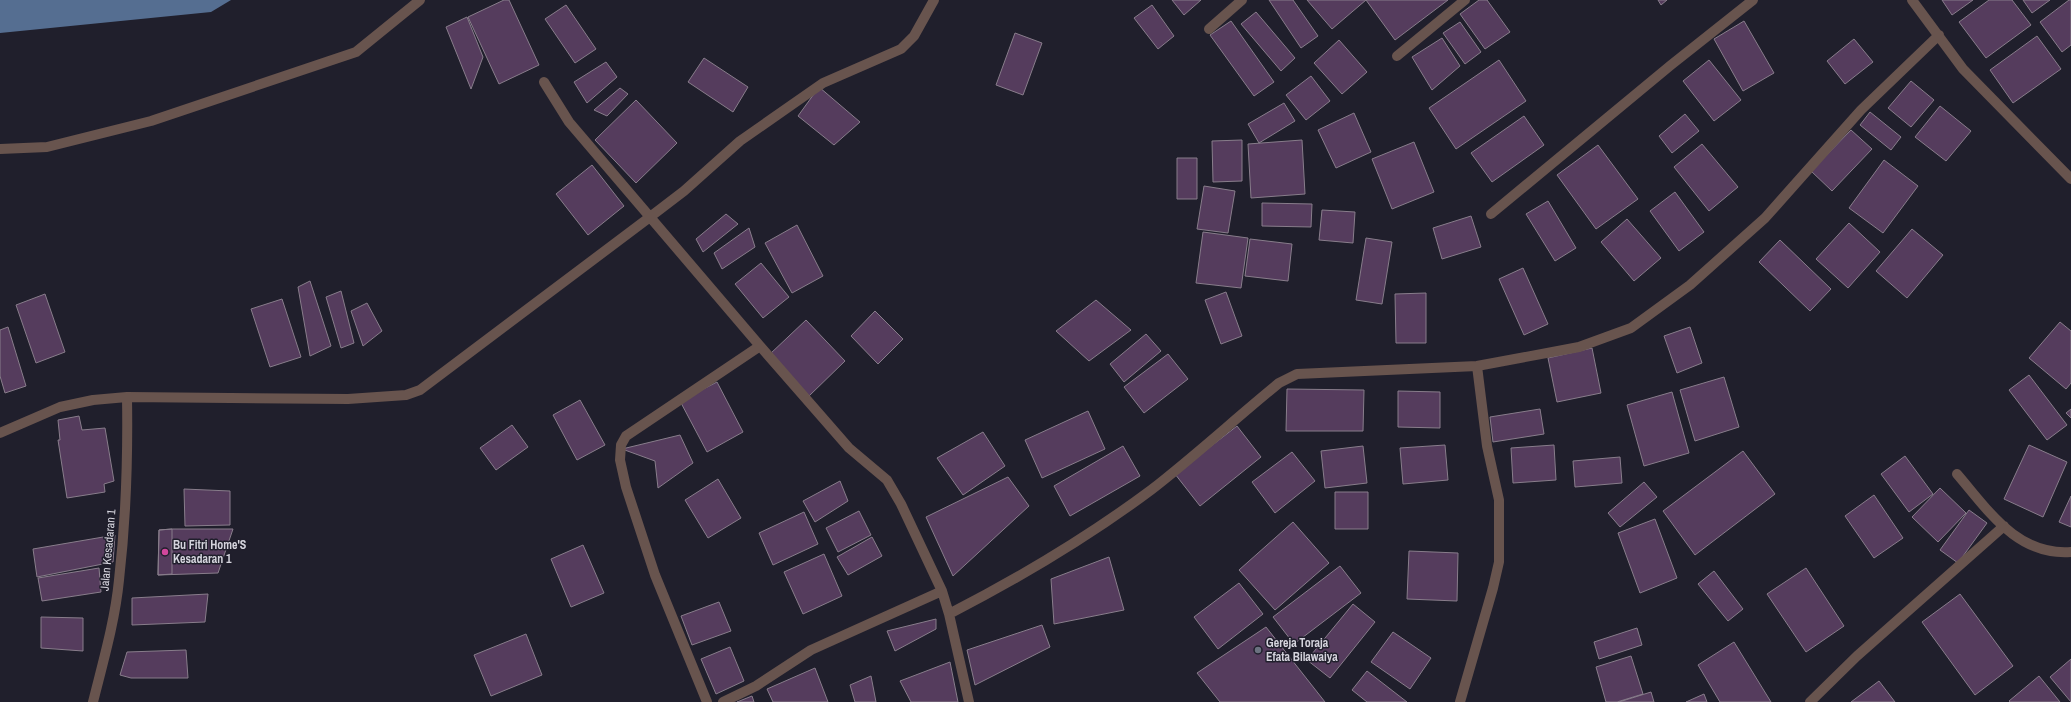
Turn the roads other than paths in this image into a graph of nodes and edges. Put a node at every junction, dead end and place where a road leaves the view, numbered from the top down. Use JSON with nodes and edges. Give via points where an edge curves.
{"nodes":[{"id":1,"x":420,"y":0,"type":"edge"},
{"id":2,"x":934,"y":0,"type":"edge"},
{"id":3,"x":1242,"y":0,"type":"edge"},
{"id":4,"x":1465,"y":0,"type":"edge"},
{"id":5,"x":1753,"y":0,"type":"edge"},
{"id":6,"x":1912,"y":0,"type":"edge"},
{"id":7,"x":1209,"y":29,"type":"dead end"},
{"id":8,"x":1939,"y":35,"type":"junction"},
{"id":9,"x":1397,"y":56,"type":"dead end"},
{"id":10,"x":544,"y":82,"type":"dead end"},
{"id":11,"x":0,"y":149,"type":"edge"},
{"id":12,"x":2071,"y":179,"type":"edge"},
{"id":13,"x":1491,"y":214,"type":"dead end"},
{"id":14,"x":650,"y":217,"type":"junction"},
{"id":15,"x":760,"y":346,"type":"junction"},
{"id":16,"x":1477,"y":366,"type":"junction"},
{"id":17,"x":127,"y":397,"type":"junction"},
{"id":18,"x":0,"y":433,"type":"edge"},
{"id":19,"x":1957,"y":474,"type":"dead end"},
{"id":20,"x":2004,"y":526,"type":"junction"},
{"id":21,"x":2071,"y":552,"type":"edge"},
{"id":22,"x":942,"y":591,"type":"junction"},
{"id":23,"x":949,"y":614,"type":"junction"},
{"id":24,"x":93,"y":702,"type":"edge"},
{"id":25,"x":707,"y":702,"type":"edge"},
{"id":26,"x":724,"y":702,"type":"edge"},
{"id":27,"x":969,"y":702,"type":"edge"},
{"id":28,"x":1460,"y":702,"type":"edge"},
{"id":29,"x":1810,"y":702,"type":"edge"}],
"edges":[{"from":1,"to":11,"type":"street","via":[[356,52],[151,121],[47,147]]},
{"from":2,"to":14,"type":"street","via":[[914,36],[901,49],[823,82],[740,142]]},
{"from":3,"to":7,"type":"street"},
{"from":4,"to":9,"type":"street"},
{"from":5,"to":13,"type":"street"},
{"from":6,"to":8,"type":"street"},
{"from":8,"to":12,"type":"street","via":[[1963,69]]},
{"from":8,"to":16,"type":"street","via":[[1861,110],[1765,218],[1690,285],[1651,315],[1631,328],[1579,347]]},
{"from":10,"to":14,"type":"street","via":[[569,122]]},
{"from":14,"to":15,"type":"street"},
{"from":14,"to":17,"type":"street","via":[[420,390],[406,395],[348,399]]},
{"from":15,"to":22,"type":"street","via":[[849,448],[887,480]]},
{"from":15,"to":25,"type":"street","via":[[626,436],[621,445],[620,460],[626,487],[655,575]]},
{"from":16,"to":23,"type":"street","via":[[1297,374],[1275,386],[1151,490],[1088,534]]},
{"from":16,"to":28,"type":"street","via":[[1487,446],[1499,500],[1499,562],[1494,588]]},
{"from":17,"to":18,"type":"street","via":[[93,400],[60,407]]},
{"from":17,"to":24,"type":"street","name":"Jalan Kesadaran 1","via":[[128,459],[119,580],[109,639]]},
{"from":19,"to":20,"type":"street"},
{"from":20,"to":21,"type":"street","via":[[2036,548],[2056,553]]},
{"from":20,"to":29,"type":"street","via":[[1857,656]]},
{"from":22,"to":23,"type":"street"},
{"from":22,"to":26,"type":"street","via":[[811,650],[756,686]]},
{"from":23,"to":27,"type":"street"}]}
